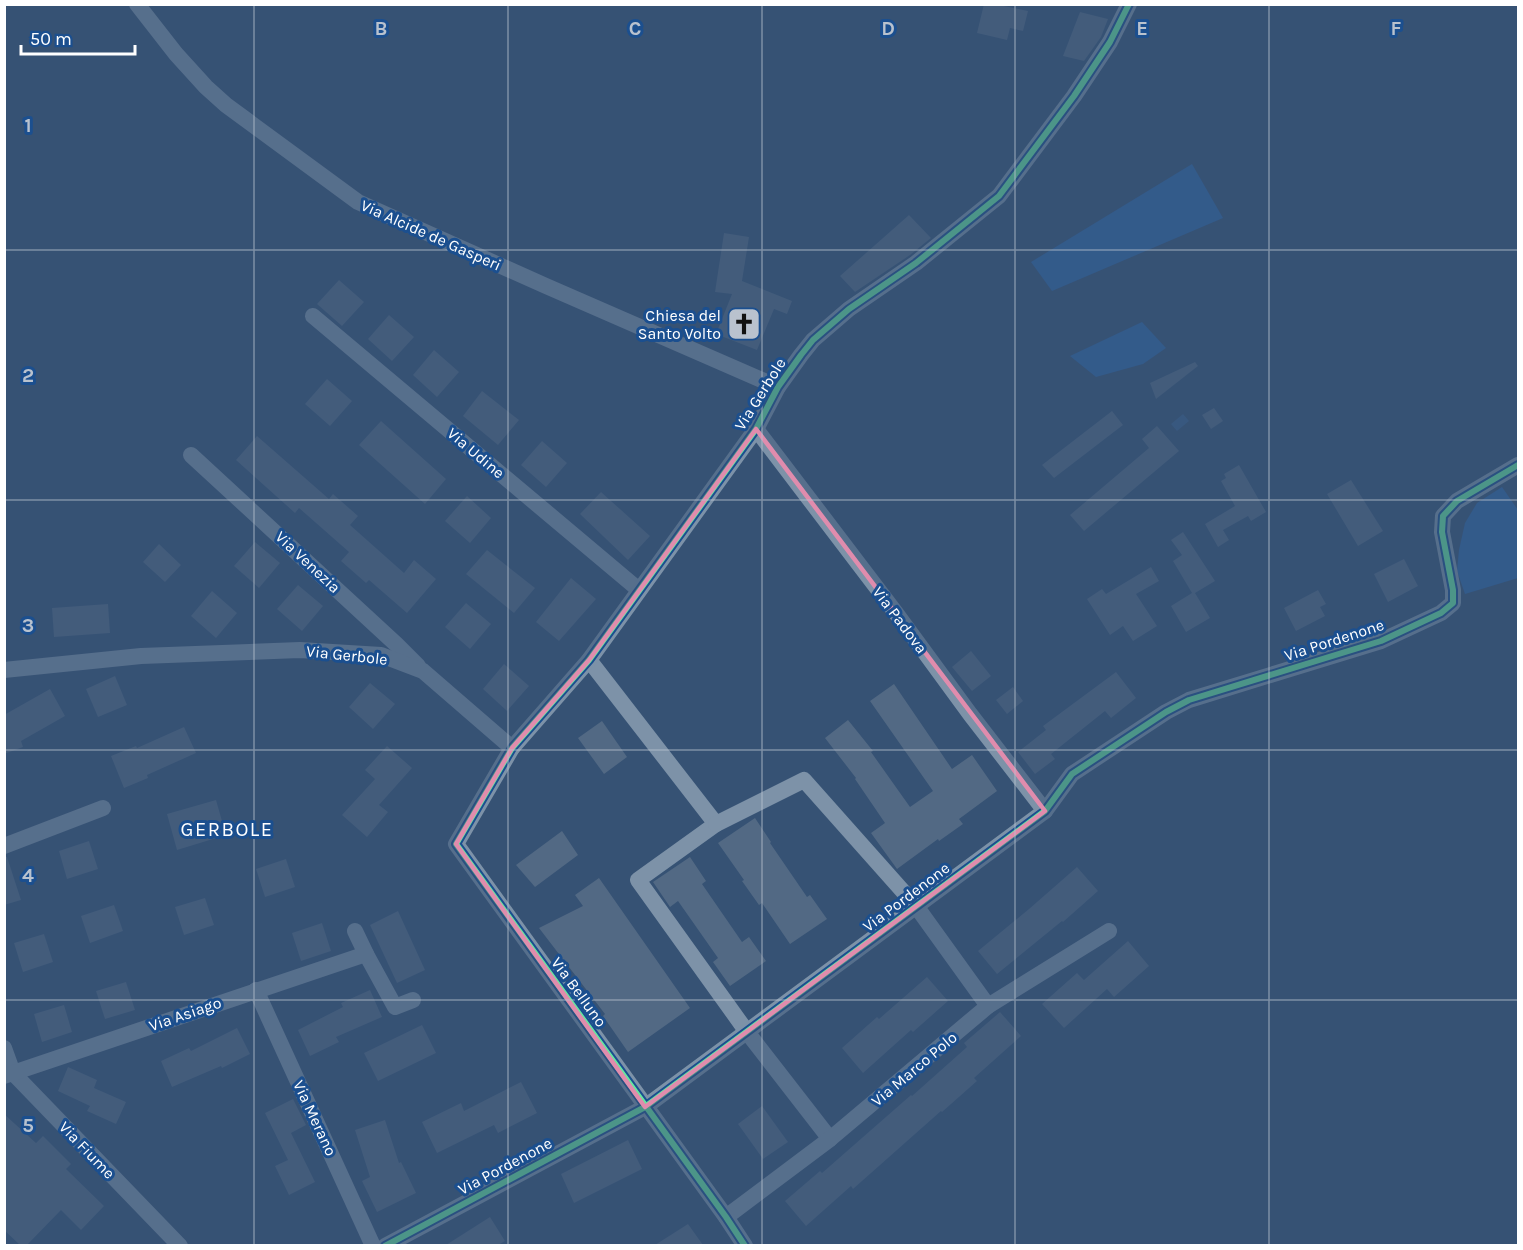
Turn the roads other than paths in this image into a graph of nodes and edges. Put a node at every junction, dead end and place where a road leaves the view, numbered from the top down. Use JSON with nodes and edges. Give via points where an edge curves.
{"nodes":[{"id":1,"x":137,"y":4,"type":"edge"},
{"id":2,"x":1129,"y":4,"type":"edge"},
{"id":3,"x":313,"y":316,"type":"dead end"},
{"id":4,"x":778,"y":387,"type":"junction"},
{"id":5,"x":756,"y":429,"type":"junction"},
{"id":6,"x":191,"y":455,"type":"dead end"},
{"id":7,"x":1518,"y":465,"type":"edge"},
{"id":8,"x":639,"y":590,"type":"junction"},
{"id":9,"x":589,"y":660,"type":"junction"},
{"id":10,"x":4,"y":670,"type":"edge"},
{"id":11,"x":423,"y":671,"type":"junction"},
{"id":12,"x":512,"y":748,"type":"junction"},
{"id":13,"x":103,"y":808,"type":"dead end"},
{"id":14,"x":1045,"y":811,"type":"junction"},
{"id":15,"x":717,"y":825,"type":"junction"},
{"id":16,"x":4,"y":846,"type":"edge"},
{"id":17,"x":916,"y":906,"type":"junction"},
{"id":18,"x":355,"y":931,"type":"dead end"},
{"id":19,"x":1109,"y":931,"type":"dead end"},
{"id":20,"x":366,"y":954,"type":"junction"},
{"id":21,"x":256,"y":990,"type":"junction"},
{"id":22,"x":413,"y":1000,"type":"dead end"},
{"id":23,"x":988,"y":1006,"type":"junction"},
{"id":24,"x":747,"y":1032,"type":"junction"},
{"id":25,"x":4,"y":1048,"type":"edge"},
{"id":26,"x":9,"y":1074,"type":"edge"},
{"id":27,"x":645,"y":1107,"type":"junction"},
{"id":28,"x":830,"y":1139,"type":"junction"},
{"id":29,"x":726,"y":1217,"type":"junction"},
{"id":30,"x":180,"y":1245,"type":"edge"},
{"id":31,"x":373,"y":1245,"type":"edge"},
{"id":32,"x":385,"y":1245,"type":"edge"},
{"id":33,"x":745,"y":1245,"type":"edge"}],
"edges":[{"from":1,"to":4,"type":"street","name":"Via Alcide de Gasperi","via":[[176,54],[226,105],[358,202]]},
{"from":2,"to":4,"type":"street","name":"Via Gerbole","via":[[1110,42],[1074,96],[999,196],[813,340]]},
{"from":3,"to":8,"type":"street","name":"Via Udine"},
{"from":4,"to":5,"type":"street","name":"Via Gerbole"},
{"from":5,"to":8,"type":"street","name":"Via Gerbole"},
{"from":5,"to":14,"type":"street","name":"Via Padova"},
{"from":6,"to":11,"type":"street","name":"Via Venezia"},
{"from":7,"to":14,"type":"street","name":"Via Pordenone","via":[[1457,501],[1443,516],[1453,603],[1440,613],[1381,641],[1189,700],[1072,774]]},
{"from":8,"to":9,"type":"street","name":"Via Gerbole"},
{"from":9,"to":12,"type":"street","name":"Via Gerbole"},
{"from":9,"to":15,"type":"street"},
{"from":10,"to":11,"type":"street","name":"Via Gerbole","via":[[141,656],[300,650],[381,655]]},
{"from":11,"to":12,"type":"street","name":"Via Gerbole"},
{"from":12,"to":27,"type":"street","name":"Via Belluno","via":[[456,844]]},
{"from":13,"to":16,"type":"street"},
{"from":14,"to":17,"type":"street","name":"Via Pordenone"},
{"from":15,"to":17,"type":"street","via":[[804,780]]},
{"from":15,"to":24,"type":"street","via":[[638,880]]},
{"from":17,"to":23,"type":"street"},
{"from":17,"to":24,"type":"street","name":"Via Pordenone"},
{"from":18,"to":20,"type":"street"},
{"from":19,"to":23,"type":"street","name":"Via Marco Polo"},
{"from":20,"to":21,"type":"street","name":"Via Asiago"},
{"from":20,"to":22,"type":"street","via":[[395,1007]]},
{"from":21,"to":26,"type":"street","name":"Via Asiago"},
{"from":21,"to":31,"type":"street","name":"Via Merano"},
{"from":23,"to":28,"type":"street","name":"Via Marco Polo"},
{"from":24,"to":27,"type":"street","name":"Via Pordenone"},
{"from":24,"to":28,"type":"street"},
{"from":25,"to":26,"type":"street","name":"Via Fiume"},
{"from":26,"to":30,"type":"street","name":"Via Fiume"},
{"from":27,"to":29,"type":"street","name":"Via Belluno"},
{"from":27,"to":32,"type":"street","name":"Via Pordenone"},
{"from":28,"to":29,"type":"street","name":"Via Marco Polo"},
{"from":29,"to":33,"type":"street","name":"Via Belluno"}]}
